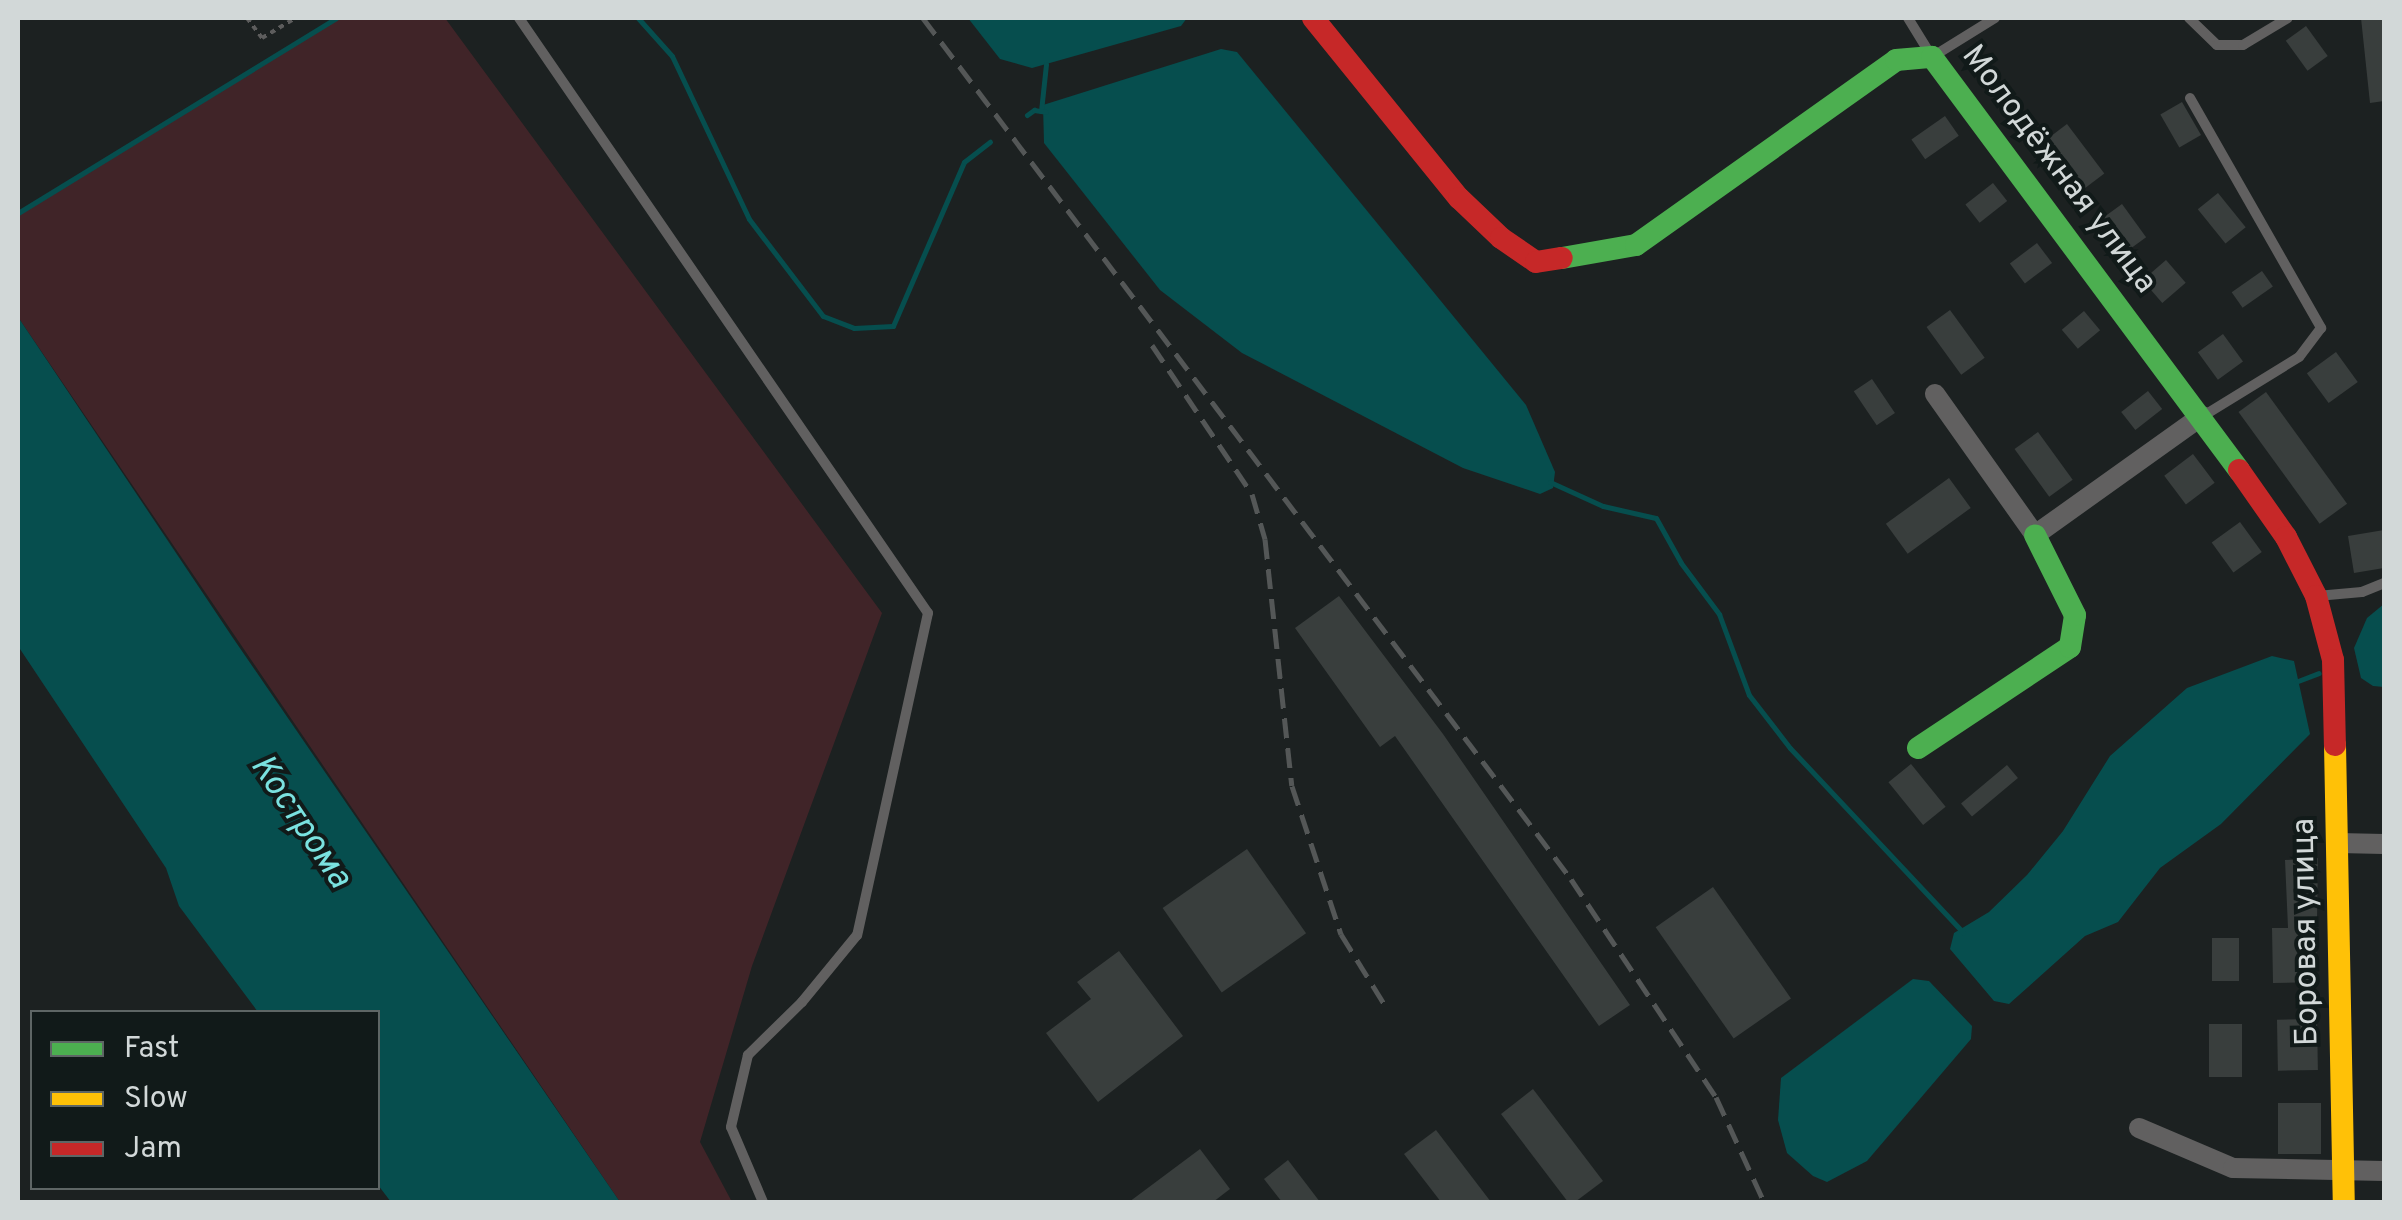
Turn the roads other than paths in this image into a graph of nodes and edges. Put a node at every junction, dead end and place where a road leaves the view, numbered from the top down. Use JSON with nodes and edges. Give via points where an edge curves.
{"nodes":[{"id":1,"x":519,"y":18,"type":"edge"},
{"id":2,"x":1313,"y":18,"type":"edge"},
{"id":3,"x":1908,"y":18,"type":"edge"},
{"id":4,"x":1995,"y":18,"type":"edge"},
{"id":5,"x":2189,"y":18,"type":"edge"},
{"id":6,"x":2288,"y":18,"type":"edge"},
{"id":7,"x":1932,"y":57,"type":"junction"},
{"id":8,"x":2190,"y":98,"type":"dead end"},
{"id":9,"x":1935,"y":394,"type":"dead end"},
{"id":10,"x":2202,"y":416,"type":"junction"},
{"id":11,"x":2034,"y":535,"type":"junction"},
{"id":12,"x":2384,"y":583,"type":"edge"},
{"id":13,"x":2316,"y":596,"type":"junction"},
{"id":14,"x":2333,"y":660,"type":"joint"},
{"id":15,"x":1918,"y":748,"type":"dead end"},
{"id":16,"x":2338,"y":843,"type":"junction"},
{"id":17,"x":2384,"y":844,"type":"edge"},
{"id":18,"x":2139,"y":1128,"type":"dead end"},
{"id":19,"x":2344,"y":1170,"type":"junction"},
{"id":20,"x":2384,"y":1171,"type":"edge"},
{"id":21,"x":763,"y":1202,"type":"edge"},
{"id":22,"x":2344,"y":1202,"type":"edge"}],
"edges":[{"from":1,"to":21,"type":"lane","via":[[928,613],[857,935],[748,1055],[732,1126]]},
{"from":2,"to":7,"type":"street","name":"Молодёжная улица","via":[[1459,198],[1536,262],[1636,245],[1896,60]]},
{"from":3,"to":7,"type":"lane"},
{"from":4,"to":7,"type":"lane"},
{"from":5,"to":6,"type":"lane","via":[[2217,45],[2243,44]]},
{"from":7,"to":10,"type":"street","name":"Молодёжная улица"},
{"from":8,"to":10,"type":"lane","via":[[2321,328],[2299,357]]},
{"from":9,"to":11,"type":"street"},
{"from":10,"to":11,"type":"street"},
{"from":10,"to":13,"type":"street","name":"Молодёжная улица","via":[[2286,536]]},
{"from":11,"to":15,"type":"street","via":[[2075,615],[2070,647]]},
{"from":12,"to":13,"type":"lane"},
{"from":13,"to":14,"type":"street","name":"Молодёжная улица"},
{"from":14,"to":16,"type":"street","name":"Боровая улица"},
{"from":16,"to":17,"type":"street"},
{"from":16,"to":19,"type":"street","name":"Боровая улица"},
{"from":18,"to":19,"type":"street","via":[[2233,1168]]},
{"from":19,"to":20,"type":"street"},
{"from":19,"to":22,"type":"street","name":"Боровая улица"}]}
